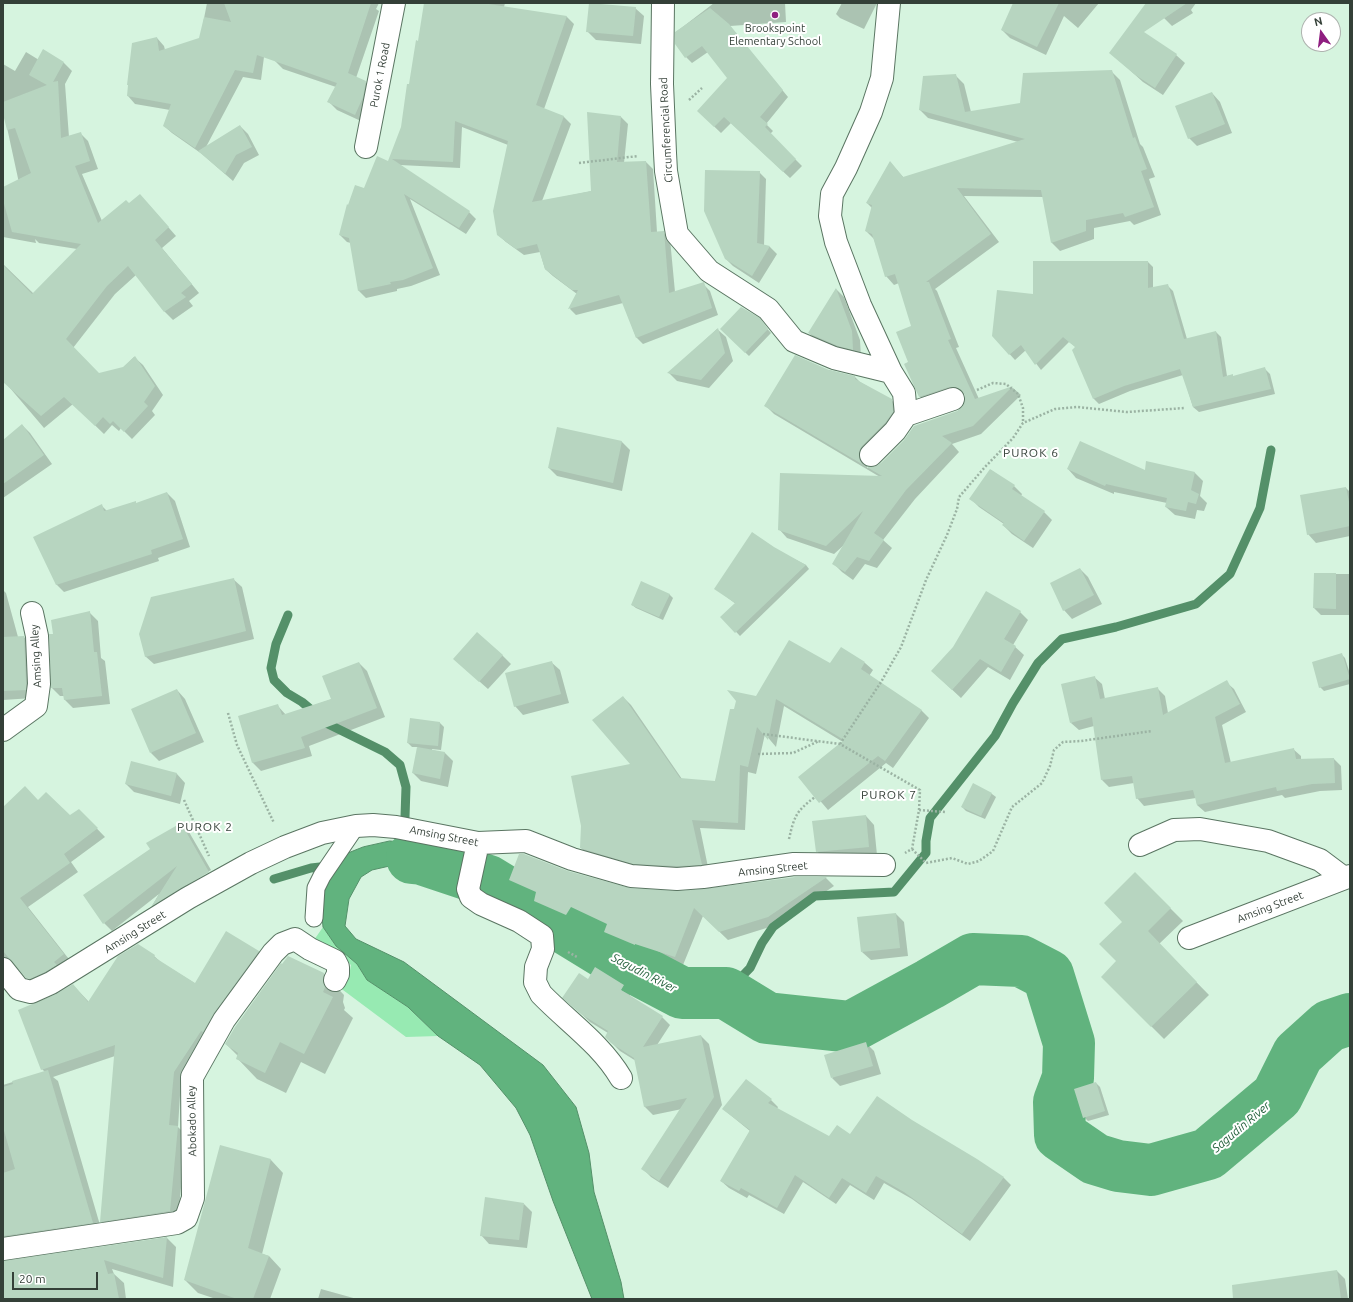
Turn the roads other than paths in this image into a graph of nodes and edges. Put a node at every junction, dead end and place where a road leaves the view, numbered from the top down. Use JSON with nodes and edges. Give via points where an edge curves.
{"nodes":[{"id":1,"x":394,"y":3,"type":"edge"},
{"id":2,"x":663,"y":3,"type":"edge"},
{"id":3,"x":889,"y":3,"type":"edge"},
{"id":4,"x":366,"y":147,"type":"dead end"},
{"id":5,"x":891,"y":372,"type":"junction"},
{"id":6,"x":953,"y":398,"type":"road end"},
{"id":7,"x":906,"y":415,"type":"junction"},
{"id":8,"x":871,"y":455,"type":"dead end"},
{"id":9,"x":32,"y":613,"type":"dead end"},
{"id":10,"x":3,"y":730,"type":"edge"},
{"id":11,"x":356,"y":826,"type":"junction"},
{"id":12,"x":1140,"y":845,"type":"dead end"},
{"id":13,"x":477,"y":850,"type":"junction"},
{"id":14,"x":884,"y":865,"type":"road end"},
{"id":15,"x":1347,"y":877,"type":"edge"},
{"id":16,"x":314,"y":918,"type":"dead end"},
{"id":17,"x":1189,"y":938,"type":"dead end"},
{"id":18,"x":3,"y":969,"type":"edge"},
{"id":19,"x":335,"y":980,"type":"dead end"},
{"id":20,"x":621,"y":1078,"type":"dead end"},
{"id":21,"x":3,"y":1249,"type":"edge"}],
"edges":[{"from":1,"to":4,"type":"street","name":"Purok 1 Road"},
{"from":2,"to":5,"type":"street","name":"Circumferencial Road","via":[[662,84],[666,171],[678,234],[709,271],[768,310],[794,341],[834,358]]},
{"from":3,"to":5,"type":"street","via":[[882,78],[871,112],[832,194],[830,216],[836,242],[860,305]]},
{"from":5,"to":7,"type":"street","via":[[904,393]]},
{"from":6,"to":7,"type":"street"},
{"from":7,"to":8,"type":"street","via":[[895,431]]},
{"from":9,"to":10,"type":"street","name":"Amsing Alley","via":[[37,636],[39,684],[36,706]]},
{"from":11,"to":13,"type":"street","name":"Amsing Street","via":[[396,826]]},
{"from":11,"to":16,"type":"lane","via":[[316,888]]},
{"from":11,"to":18,"type":"street","name":"Amsing Street","via":[[322,834],[250,863],[188,898],[51,983],[31,992],[19,989]]},
{"from":12,"to":15,"type":"street","via":[[1174,830],[1200,829],[1268,841],[1320,860]]},
{"from":13,"to":14,"type":"street","name":"Amsing Street","via":[[526,841],[572,859],[631,876],[677,879],[794,864]]},
{"from":13,"to":20,"type":"street","via":[[468,889],[471,897],[519,921],[542,936],[543,949],[536,967],[535,982],[541,994],[601,1050]]},
{"from":15,"to":17,"type":"street","name":"Amsing Street"},
{"from":19,"to":21,"type":"street","name":"Abokado Alley","via":[[338,974],[335,961],[295,939],[282,944],[273,953],[224,1020],[192,1077],[193,1198],[186,1218],[177,1223]]}]}
